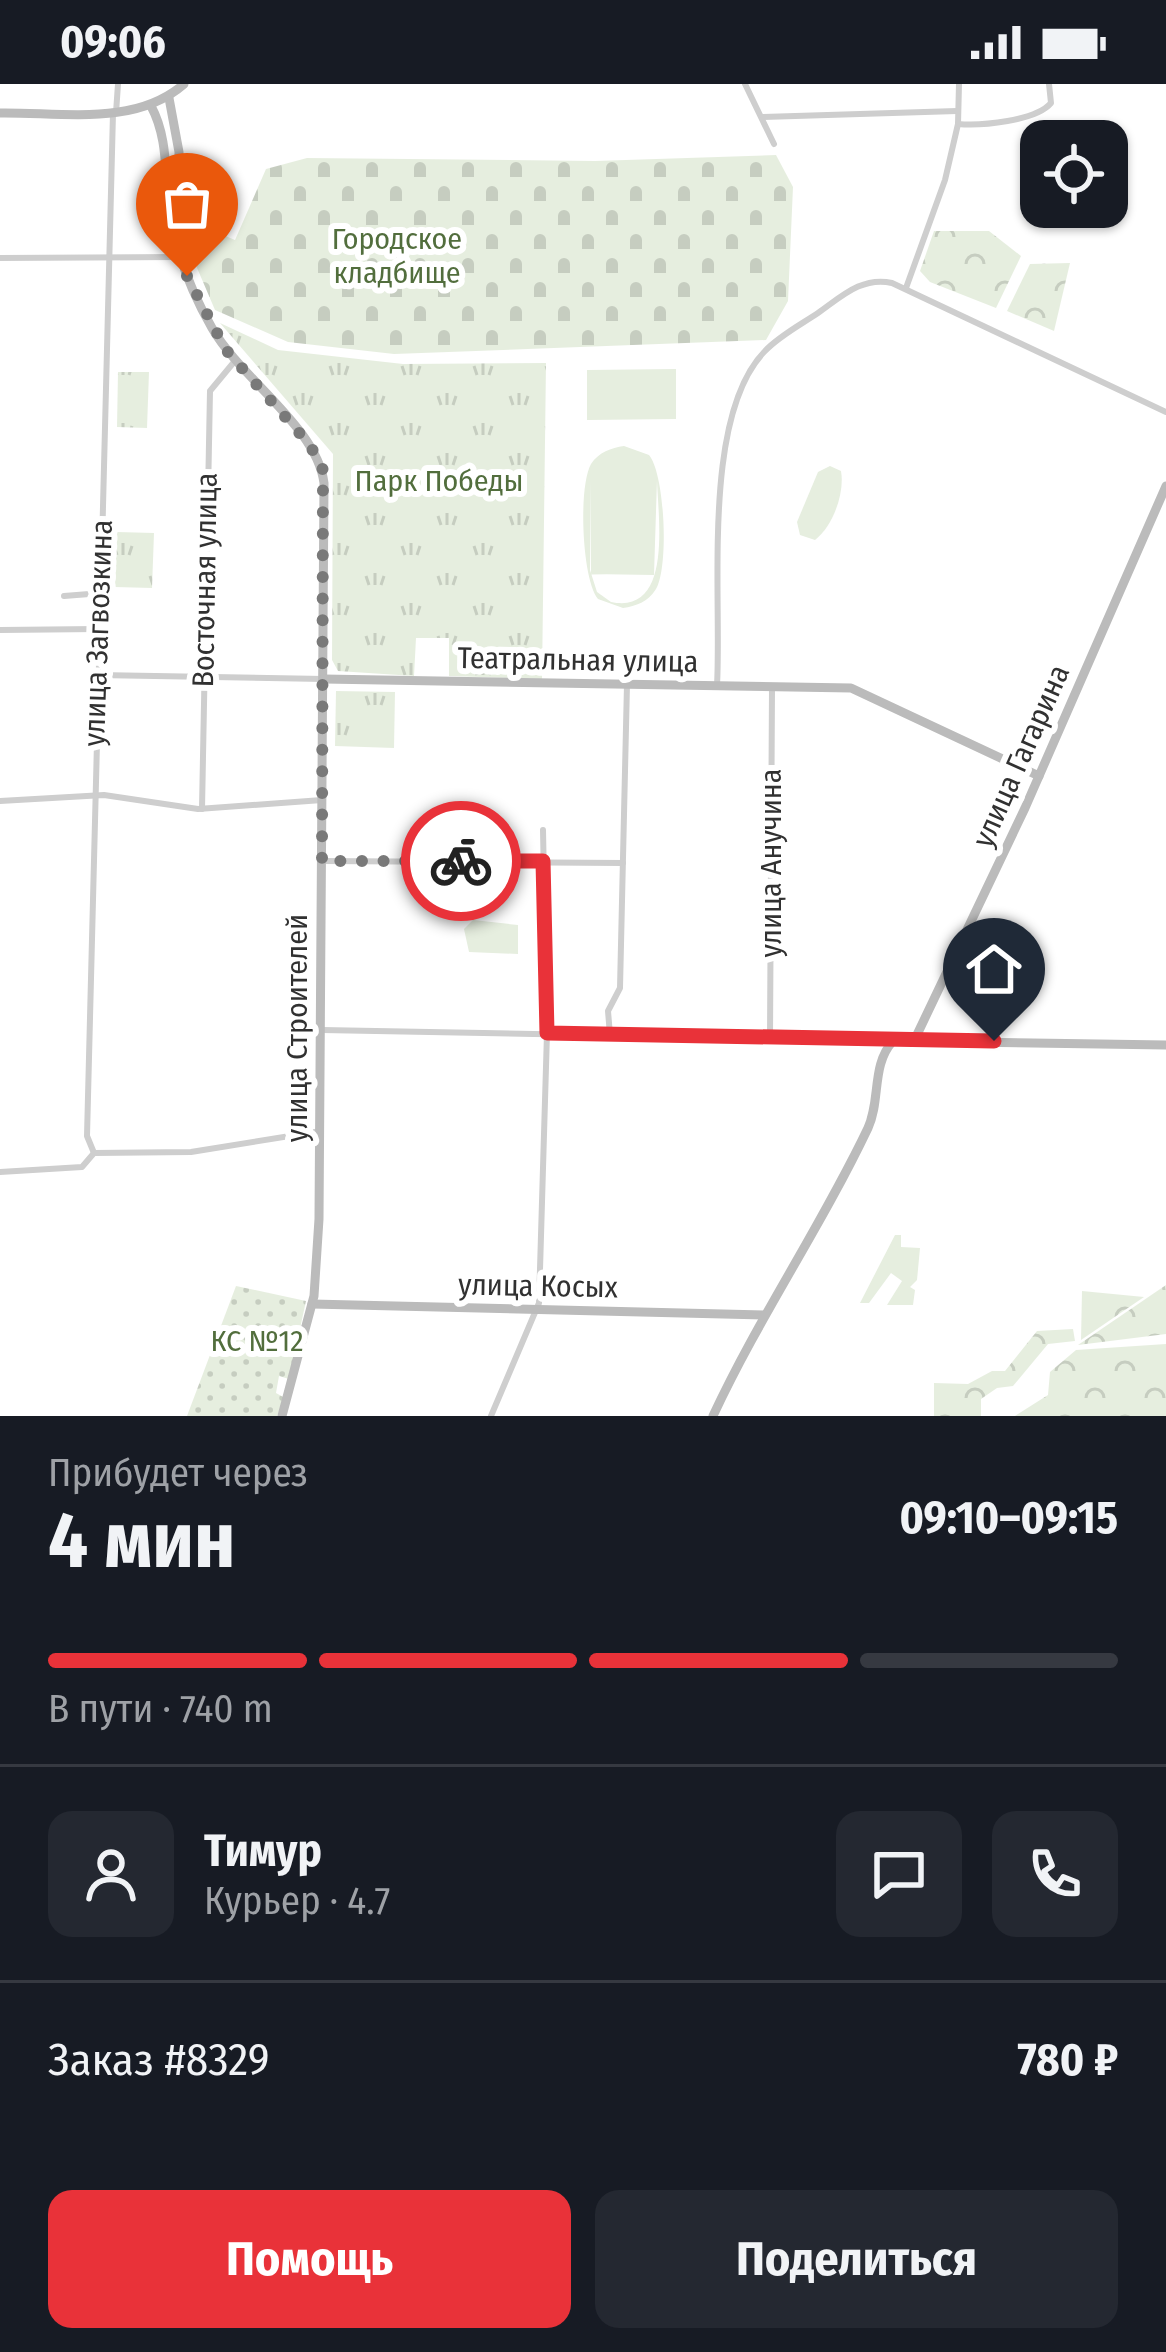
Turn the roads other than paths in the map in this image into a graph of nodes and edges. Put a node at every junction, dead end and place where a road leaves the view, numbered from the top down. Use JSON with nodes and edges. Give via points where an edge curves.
{"nodes":[{"id":1,"x":118,"y":84,"type":"edge"},
{"id":2,"x":184,"y":84,"type":"edge"},
{"id":3,"x":745,"y":84,"type":"edge"},
{"id":4,"x":959,"y":84,"type":"edge"},
{"id":5,"x":1049,"y":84,"type":"edge"},
{"id":6,"x":169,"y":98,"type":"junction"},
{"id":7,"x":152,"y":106,"type":"junction"},
{"id":8,"x":957,"y":111,"type":"junction"},
{"id":9,"x":115,"y":112,"type":"junction"},
{"id":10,"x":0,"y":113,"type":"edge"},
{"id":11,"x":763,"y":117,"type":"junction"},
{"id":12,"x":958,"y":124,"type":"junction"},
{"id":13,"x":774,"y":144,"type":"dead end"},
{"id":14,"x":175,"y":191,"type":"junction"},
{"id":15,"x":179,"y":254,"type":"junction"},
{"id":16,"x":0,"y":258,"type":"edge"},
{"id":17,"x":108,"y":260,"type":"junction"},
{"id":18,"x":905,"y":289,"type":"junction"},
{"id":19,"x":234,"y":362,"type":"junction"},
{"id":20,"x":1166,"y":412,"type":"edge"},
{"id":21,"x":1166,"y":486,"type":"edge"},
{"id":22,"x":102,"y":593,"type":"junction"},
{"id":23,"x":64,"y":596,"type":"dead end"},
{"id":24,"x":100,"y":629,"type":"junction"},
{"id":25,"x":0,"y":630,"type":"edge"},
{"id":26,"x":97,"y":675,"type":"junction"},
{"id":27,"x":204,"y":677,"type":"junction"},
{"id":28,"x":324,"y":679,"type":"junction"},
{"id":29,"x":627,"y":684,"type":"junction"},
{"id":30,"x":717,"y":686,"type":"junction"},
{"id":31,"x":772,"y":686,"type":"junction"},
{"id":32,"x":1040,"y":776,"type":"junction"},
{"id":33,"x":93,"y":796,"type":"junction"},
{"id":34,"x":322,"y":800,"type":"junction"},
{"id":35,"x":0,"y":801,"type":"edge"},
{"id":36,"x":202,"y":809,"type":"junction"},
{"id":37,"x":543,"y":830,"type":"dead end"},
{"id":38,"x":322,"y":861,"type":"junction"},
{"id":39,"x":543,"y":861,"type":"junction"},
{"id":40,"x":623,"y":863,"type":"junction"},
{"id":41,"x":322,"y":1030,"type":"junction"},
{"id":42,"x":547,"y":1033,"type":"junction"},
{"id":43,"x":610,"y":1035,"type":"junction"},
{"id":44,"x":770,"y":1039,"type":"junction"},
{"id":45,"x":914,"y":1040,"type":"junction"},
{"id":46,"x":893,"y":1041,"type":"junction"},
{"id":47,"x":1166,"y":1045,"type":"edge"},
{"id":48,"x":321,"y":1131,"type":"junction"},
{"id":49,"x":94,"y":1153,"type":"junction"},
{"id":50,"x":0,"y":1172,"type":"edge"},
{"id":51,"x":312,"y":1304,"type":"junction"},
{"id":52,"x":538,"y":1310,"type":"junction"},
{"id":53,"x":764,"y":1315,"type":"junction"},
{"id":54,"x":282,"y":1416,"type":"edge"},
{"id":55,"x":491,"y":1416,"type":"edge"},
{"id":56,"x":713,"y":1416,"type":"edge"}],
"edges":[{"from":1,"to":9,"type":"street","name":"улица Загвозкина"},
{"from":2,"to":6,"type":"street"},
{"from":3,"to":11,"type":"street"},
{"from":4,"to":8,"type":"street"},
{"from":5,"to":12,"type":"street","via":[[1051,103],[1042,112],[996,126]]},
{"from":6,"to":7,"type":"street"},
{"from":6,"to":14,"type":"street"},
{"from":7,"to":9,"type":"street"},
{"from":7,"to":14,"type":"street"},
{"from":8,"to":11,"type":"street"},
{"from":8,"to":12,"type":"street"},
{"from":9,"to":10,"type":"street"},
{"from":9,"to":17,"type":"street","name":"улица Загвозкина"},
{"from":11,"to":13,"type":"street"},
{"from":12,"to":18,"type":"street"},
{"from":14,"to":15,"type":"street"},
{"from":15,"to":17,"type":"street"},
{"from":15,"to":19,"type":"street","name":"улица Строителей"},
{"from":16,"to":17,"type":"street"},
{"from":17,"to":22,"type":"street","name":"улица Загвозкина"},
{"from":18,"to":20,"type":"street"},
{"from":18,"to":30,"type":"street","via":[[874,280],[853,289],[764,352],[729,416]]},
{"from":19,"to":27,"type":"street","name":"Восточная улица","via":[[210,391]]},
{"from":19,"to":28,"type":"street","name":"улица Строителей","via":[[323,470]]},
{"from":21,"to":32,"type":"street","name":"улица Гагарина"},
{"from":22,"to":23,"type":"street"},
{"from":22,"to":24,"type":"street","name":"улица Загвозкина"},
{"from":24,"to":25,"type":"street"},
{"from":24,"to":26,"type":"street","name":"улица Загвозкина"},
{"from":26,"to":27,"type":"street","name":"Театральная улица"},
{"from":26,"to":33,"type":"street","name":"улица Загвозкина"},
{"from":27,"to":28,"type":"street","name":"Театральная улица"},
{"from":27,"to":36,"type":"street","name":"Восточная улица"},
{"from":28,"to":29,"type":"street","name":"Театральная улица"},
{"from":28,"to":34,"type":"street","name":"улица Строителей"},
{"from":29,"to":30,"type":"street","name":"Театральная улица"},
{"from":29,"to":40,"type":"street"},
{"from":30,"to":31,"type":"street","name":"Театральная улица"},
{"from":31,"to":32,"type":"street","name":"Театральная улица","via":[[851,688]]},
{"from":31,"to":44,"type":"street","name":"улица Анучина"},
{"from":32,"to":45,"type":"street","name":"улица Гагарина"},
{"from":33,"to":35,"type":"street"},
{"from":33,"to":36,"type":"street"},
{"from":33,"to":49,"type":"street","name":"улица Загвозкина","via":[[87,1136]]},
{"from":34,"to":36,"type":"street"},
{"from":34,"to":38,"type":"street","name":"улица Строителей"},
{"from":37,"to":39,"type":"street"},
{"from":38,"to":39,"type":"street"},
{"from":38,"to":41,"type":"street","name":"улица Строителей"},
{"from":39,"to":40,"type":"street"},
{"from":39,"to":42,"type":"street"},
{"from":40,"to":43,"type":"street","via":[[620,988],[608,1011]]},
{"from":41,"to":42,"type":"street"},
{"from":41,"to":48,"type":"street","name":"улица Строителей"},
{"from":42,"to":43,"type":"street"},
{"from":42,"to":52,"type":"street"},
{"from":43,"to":44,"type":"street"},
{"from":44,"to":46,"type":"street"},
{"from":45,"to":46,"type":"street"},
{"from":45,"to":47,"type":"street"},
{"from":46,"to":53,"type":"street","via":[[882,1053],[871,1123]]},
{"from":48,"to":49,"type":"street","via":[[191,1152]]},
{"from":48,"to":51,"type":"street","name":"улица Строителей"},
{"from":49,"to":50,"type":"street","via":[[82,1167]]},
{"from":51,"to":52,"type":"street","name":"улица Косых"},
{"from":51,"to":54,"type":"street","name":"улица Строителей"},
{"from":52,"to":53,"type":"street","name":"улица Косых"},
{"from":52,"to":55,"type":"street"},
{"from":53,"to":56,"type":"street"}]}
